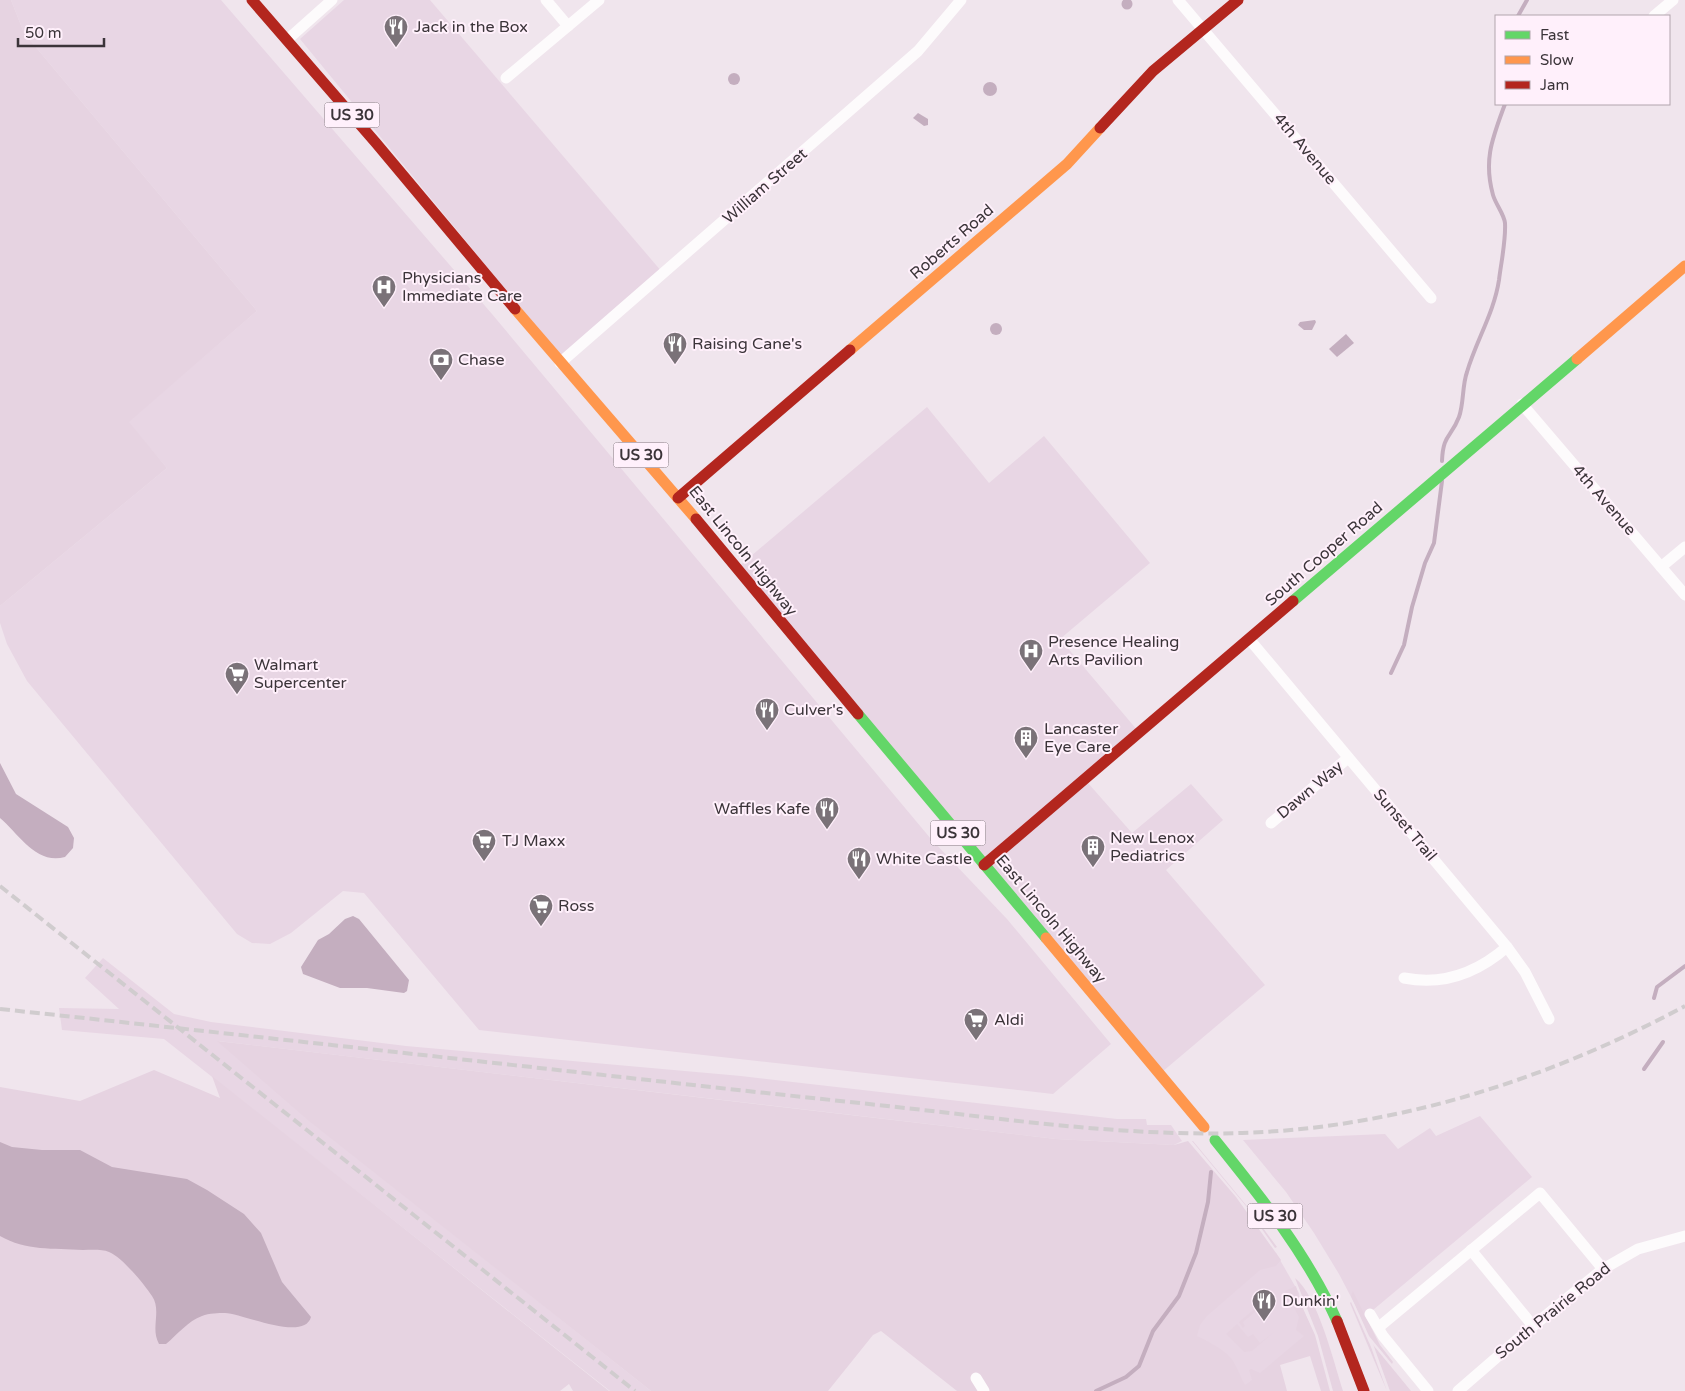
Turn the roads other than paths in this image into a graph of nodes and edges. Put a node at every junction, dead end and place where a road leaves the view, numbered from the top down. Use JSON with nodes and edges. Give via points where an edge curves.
{"nodes":[{"id":1,"x":252,"y":0,"type":"edge"},
{"id":2,"x":332,"y":0,"type":"edge"},
{"id":3,"x":546,"y":0,"type":"edge"},
{"id":4,"x":599,"y":0,"type":"edge"},
{"id":5,"x":961,"y":0,"type":"edge"},
{"id":6,"x":1178,"y":0,"type":"edge"},
{"id":7,"x":1238,"y":0,"type":"edge"},
{"id":8,"x":1673,"y":0,"type":"edge"},
{"id":9,"x":1655,"y":15,"type":"edge"},
{"id":10,"x":568,"y":26,"type":"junction"},
{"id":11,"x":1203,"y":29,"type":"junction"},
{"id":12,"x":287,"y":40,"type":"junction"},
{"id":13,"x":506,"y":78,"type":"dead end"},
{"id":14,"x":1685,"y":266,"type":"edge"},
{"id":15,"x":1431,"y":298,"type":"dead end"},
{"id":16,"x":560,"y":363,"type":"junction"},
{"id":17,"x":1522,"y":404,"type":"junction"},
{"id":18,"x":678,"y":498,"type":"junction"},
{"id":19,"x":1685,"y":547,"type":"edge"},
{"id":20,"x":1662,"y":567,"type":"junction"},
{"id":21,"x":1685,"y":595,"type":"edge"},
{"id":22,"x":1250,"y":640,"type":"junction"},
{"id":23,"x":1348,"y":758,"type":"junction"},
{"id":24,"x":1271,"y":822,"type":"dead end"},
{"id":25,"x":984,"y":865,"type":"junction"},
{"id":26,"x":1507,"y":947,"type":"junction"},
{"id":27,"x":1404,"y":978,"type":"dead end"},
{"id":28,"x":1548,"y":1019,"type":"dead end"},
{"id":29,"x":1204,"y":1127,"type":"dead end"},
{"id":30,"x":1215,"y":1140,"type":"dead end"},
{"id":31,"x":1685,"y":1236,"type":"edge"},
{"id":32,"x":1471,"y":1250,"type":"junction"},
{"id":33,"x":1603,"y":1269,"type":"junction"},
{"id":34,"x":1370,"y":1314,"type":"dead end"},
{"id":35,"x":1533,"y":1326,"type":"junction"},
{"id":36,"x":1379,"y":1327,"type":"junction"},
{"id":37,"x":976,"y":1378,"type":"dead end"},
{"id":38,"x":984,"y":1391,"type":"edge"},
{"id":39,"x":1364,"y":1391,"type":"edge"},
{"id":40,"x":1428,"y":1391,"type":"edge"},
{"id":41,"x":1458,"y":1391,"type":"edge"}],
"edges":[{"from":1,"to":12,"type":"main road","name":"East Lincoln Highway","number":"US 30"},
{"from":2,"to":12,"type":"street"},
{"from":3,"to":10,"type":"street"},
{"from":4,"to":10,"type":"street"},
{"from":5,"to":16,"type":"street","name":"William Street","via":[[918,51]]},
{"from":6,"to":11,"type":"street","name":"4th Avenue"},
{"from":7,"to":11,"type":"main road","name":"Roberts Road"},
{"from":8,"to":9,"type":"street"},
{"from":10,"to":13,"type":"street"},
{"from":11,"to":15,"type":"street","name":"4th Avenue"},
{"from":11,"to":18,"type":"main road","name":"Roberts Road","via":[[1153,71],[1067,164]]},
{"from":12,"to":16,"type":"main road","name":"East Lincoln Highway","number":"US 30"},
{"from":14,"to":17,"type":"main road","name":"South Cooper Road"},
{"from":16,"to":18,"type":"main road","name":"East Lincoln Highway","number":"US 30"},
{"from":17,"to":20,"type":"street","name":"4th Avenue"},
{"from":17,"to":22,"type":"main road","name":"South Cooper Road"},
{"from":18,"to":25,"type":"main road","name":"East Lincoln Highway","number":"US 30"},
{"from":19,"to":20,"type":"street"},
{"from":20,"to":21,"type":"street","name":"4th Avenue"},
{"from":22,"to":23,"type":"street","name":"Sunset Trail"},
{"from":22,"to":25,"type":"main road","name":"South Cooper Road"},
{"from":23,"to":24,"type":"street","name":"Dawn Way"},
{"from":23,"to":26,"type":"street","name":"Sunset Trail"},
{"from":25,"to":29,"type":"main road","name":"East Lincoln Highway","number":"US 30"},
{"from":26,"to":27,"type":"street","via":[[1488,964],[1464,975],[1424,982]]},
{"from":26,"to":28,"type":"street","name":"Sunset Trail","via":[[1525,972]]},
{"from":30,"to":39,"type":"main road","number":"US 30","via":[[1277,1218],[1319,1285],[1352,1356]]},
{"from":31,"to":33,"type":"street","name":"South Prairie Road","via":[[1638,1249]]},
{"from":32,"to":33,"type":"street","via":[[1540,1192]]},
{"from":32,"to":35,"type":"street"},
{"from":32,"to":36,"type":"street"},
{"from":33,"to":35,"type":"street","name":"South Prairie Road"},
{"from":34,"to":36,"type":"street"},
{"from":35,"to":41,"type":"street","name":"South Prairie Road"},
{"from":36,"to":40,"type":"street"},
{"from":37,"to":38,"type":"street"}]}
